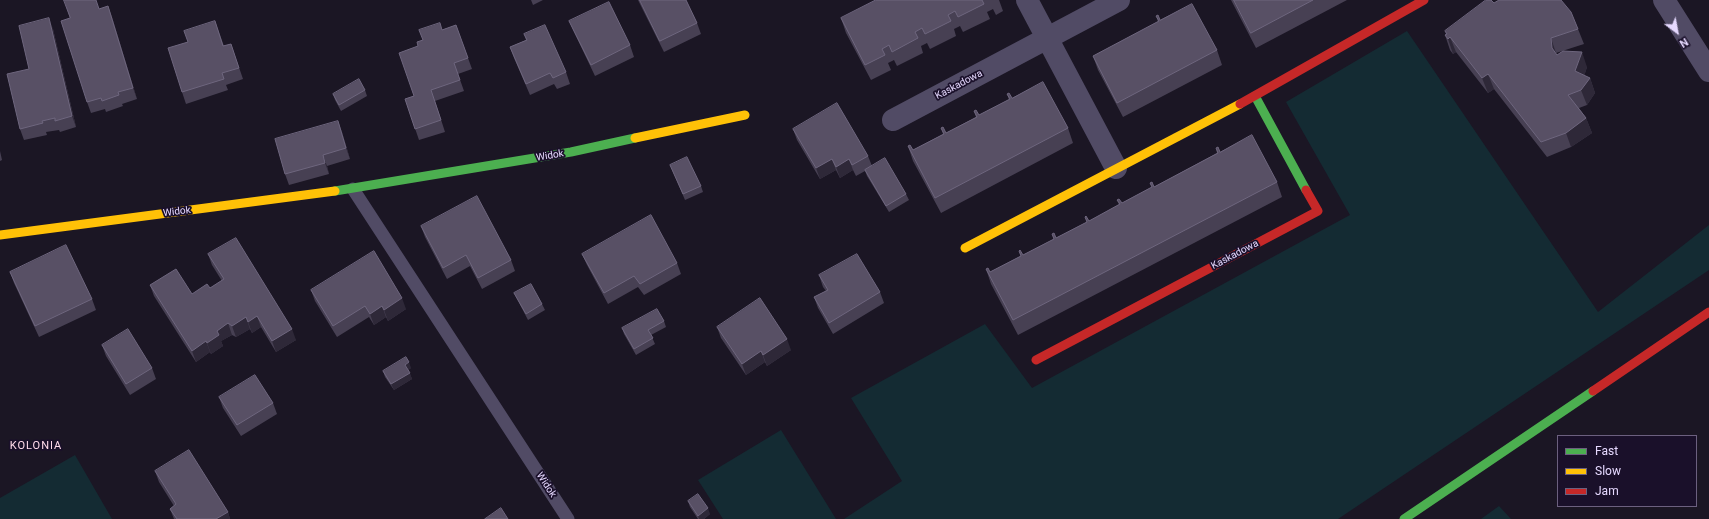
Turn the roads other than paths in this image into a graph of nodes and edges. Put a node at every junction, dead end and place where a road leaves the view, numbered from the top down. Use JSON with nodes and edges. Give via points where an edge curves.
{"nodes":[{"id":1,"x":1027,"y":0,"type":"edge"},
{"id":2,"x":1119,"y":0,"type":"edge"},
{"id":3,"x":1424,"y":0,"type":"edge"},
{"id":4,"x":1664,"y":0,"type":"edge"},
{"id":5,"x":1047,"y":39,"type":"junction"},
{"id":6,"x":1709,"y":71,"type":"edge"},
{"id":7,"x":1255,"y":96,"type":"junction"},
{"id":8,"x":745,"y":115,"type":"dead end"},
{"id":9,"x":893,"y":120,"type":"dead end"},
{"id":10,"x":1116,"y":168,"type":"junction"},
{"id":11,"x":354,"y":189,"type":"junction"},
{"id":12,"x":0,"y":235,"type":"edge"},
{"id":13,"x":965,"y":248,"type":"dead end"},
{"id":14,"x":1709,"y":312,"type":"edge"},
{"id":15,"x":1036,"y":360,"type":"dead end"},
{"id":16,"x":568,"y":519,"type":"edge"},
{"id":17,"x":1404,"y":519,"type":"edge"}],
"edges":[{"from":1,"to":5,"type":"street"},
{"from":2,"to":5,"type":"street","name":"Kaskadowa"},
{"from":3,"to":7,"type":"street"},
{"from":4,"to":6,"type":"street"},
{"from":5,"to":9,"type":"street","name":"Kaskadowa"},
{"from":5,"to":10,"type":"street"},
{"from":7,"to":10,"type":"street"},
{"from":7,"to":15,"type":"street","name":"Kaskadowa","via":[[1318,211]]},
{"from":8,"to":11,"type":"street","name":"Widok","via":[[571,152]]},
{"from":10,"to":13,"type":"street"},
{"from":11,"to":12,"type":"street","name":"Widok"},
{"from":11,"to":16,"type":"lane","name":"Widok"},
{"from":14,"to":17,"type":"street"}]}
